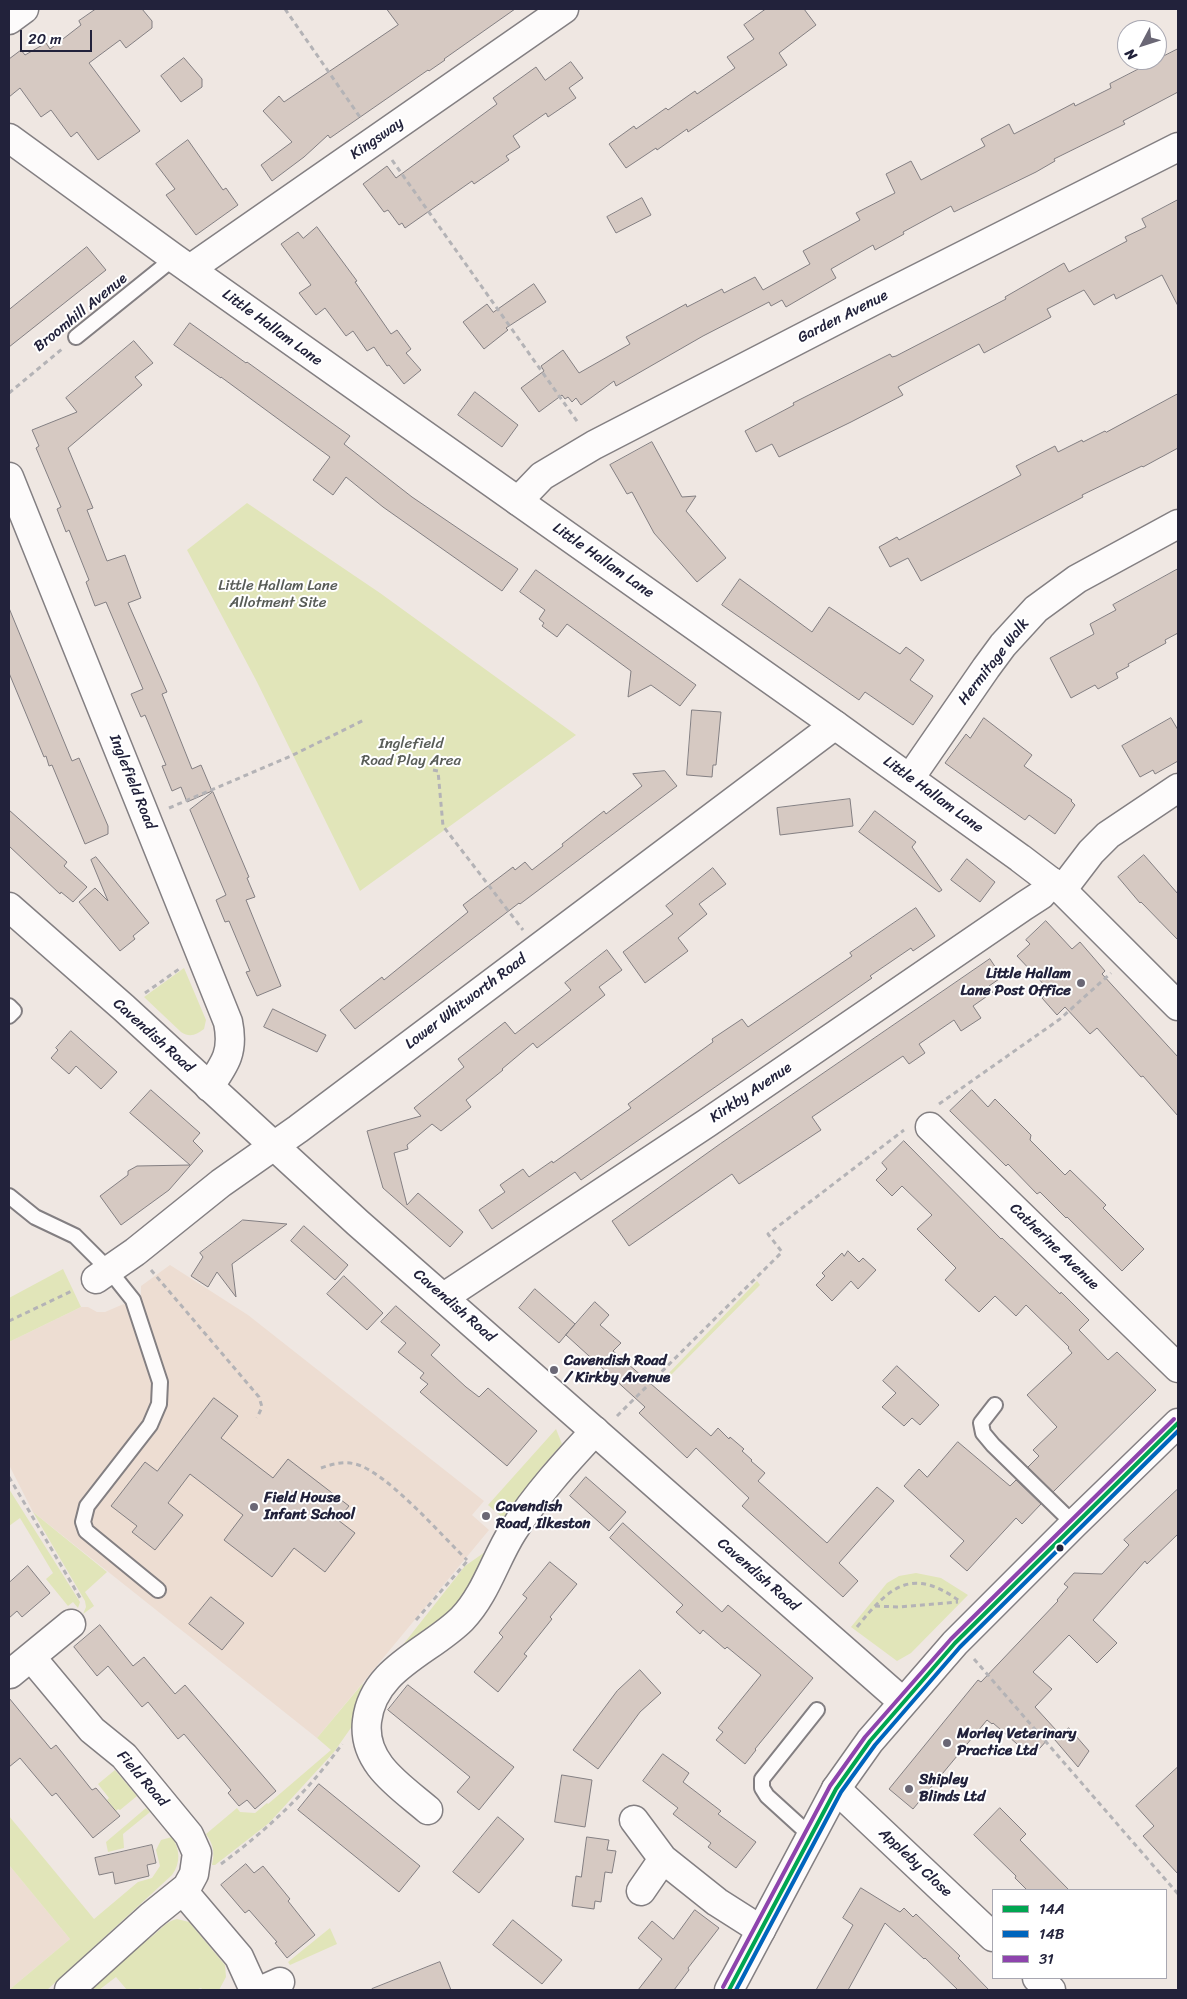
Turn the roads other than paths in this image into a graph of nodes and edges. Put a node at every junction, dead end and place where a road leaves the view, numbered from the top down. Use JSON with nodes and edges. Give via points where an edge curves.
{"nodes":[{"id":1,"x":24,"y":9,"type":"edge"},
{"id":2,"x":564,"y":9,"type":"edge"},
{"id":3,"x":9,"y":20,"type":"edge"},
{"id":4,"x":9,"y":138,"type":"edge"},
{"id":5,"x":1178,"y":147,"type":"edge"},
{"id":6,"x":182,"y":264,"type":"junction"},
{"id":7,"x":76,"y":337,"type":"road end"},
{"id":8,"x":9,"y":477,"type":"edge"},
{"id":9,"x":518,"y":501,"type":"junction"},
{"id":10,"x":1178,"y":524,"type":"edge"},
{"id":11,"x":835,"y":725,"type":"junction"},
{"id":12,"x":910,"y":778,"type":"junction"},
{"id":13,"x":1178,"y":788,"type":"edge"},
{"id":14,"x":1057,"y":886,"type":"junction"},
{"id":15,"x":9,"y":908,"type":"edge"},
{"id":16,"x":9,"y":1006,"type":"edge"},
{"id":17,"x":1178,"y":1006,"type":"edge"},
{"id":18,"x":9,"y":1016,"type":"edge"},
{"id":19,"x":209,"y":1087,"type":"junction"},
{"id":20,"x":924,"y":1120,"type":"road end"},
{"id":21,"x":274,"y":1147,"type":"junction"},
{"id":22,"x":9,"y":1196,"type":"edge"},
{"id":23,"x":93,"y":1280,"type":"junction"},
{"id":24,"x":444,"y":1297,"type":"junction"},
{"id":25,"x":1178,"y":1368,"type":"edge"},
{"id":26,"x":995,"y":1405,"type":"dead end"},
{"id":27,"x":1178,"y":1423,"type":"edge"},
{"id":28,"x":604,"y":1426,"type":"junction"},
{"id":29,"x":1074,"y":1524,"type":"junction"},
{"id":30,"x":158,"y":1590,"type":"dead end"},
{"id":31,"x":77,"y":1615,"type":"road end"},
{"id":32,"x":904,"y":1702,"type":"junction"},
{"id":33,"x":817,"y":1710,"type":"dead end"},
{"id":34,"x":836,"y":1790,"type":"junction"},
{"id":35,"x":428,"y":1810,"type":"dead end"},
{"id":36,"x":634,"y":1820,"type":"dead end"},
{"id":37,"x":811,"y":1836,"type":"junction"},
{"id":38,"x":663,"y":1859,"type":"junction"},
{"id":39,"x":183,"y":1891,"type":"junction"},
{"id":40,"x":641,"y":1891,"type":"dead end"},
{"id":41,"x":761,"y":1930,"type":"junction"},
{"id":42,"x":992,"y":1936,"type":"edge"},
{"id":43,"x":1038,"y":1979,"type":"edge"},
{"id":44,"x":265,"y":1988,"type":"edge"},
{"id":45,"x":70,"y":1990,"type":"edge"},
{"id":46,"x":729,"y":1990,"type":"edge"},
{"id":47,"x":1051,"y":1990,"type":"edge"}],
"edges":[{"from":1,"to":3,"type":"street"},
{"from":2,"to":6,"type":"street","name":"Kingsway"},
{"from":4,"to":6,"type":"street","name":"Little Hallam Lane"},
{"from":5,"to":9,"type":"street","name":"Garden Avenue","via":[[594,446],[553,469]]},
{"from":6,"to":7,"type":"lane","name":"Broomhill Avenue"},
{"from":6,"to":9,"type":"street","name":"Little Hallam Lane"},
{"from":8,"to":19,"type":"street","name":"Inglefield Road","via":[[228,1022],[230,1049]]},
{"from":9,"to":11,"type":"street","name":"Little Hallam Lane"},
{"from":10,"to":12,"type":"street","name":"Hermitage Walk","via":[[1076,580],[1036,609],[1003,645]]},
{"from":11,"to":12,"type":"street","name":"Little Hallam Lane"},
{"from":11,"to":21,"type":"street","name":"Lower Whitworth Road"},
{"from":12,"to":14,"type":"street","name":"Little Hallam Lane"},
{"from":13,"to":14,"type":"street","name":"Kirkby Avenue","via":[[1108,835]]},
{"from":14,"to":17,"type":"street","name":"Little Hallam Lane"},
{"from":14,"to":24,"type":"street","name":"Kirkby Avenue"},
{"from":15,"to":19,"type":"street","name":"Cavendish Road"},
{"from":16,"to":18,"type":"lane","via":[[14,1011]]},
{"from":19,"to":21,"type":"street","name":"Cavendish Road"},
{"from":20,"to":25,"type":"street","name":"Catherine Avenue"},
{"from":21,"to":23,"type":"street","name":"Lower Whitworth Road"},
{"from":21,"to":24,"type":"street","name":"Cavendish Road"},
{"from":22,"to":23,"type":"lane","via":[[35,1217],[75,1236]]},
{"from":23,"to":30,"type":"lane","via":[[133,1300],[160,1382],[159,1404],[150,1425],[87,1506],[82,1522],[86,1531]]},
{"from":24,"to":28,"type":"street","name":"Cavendish Road"},
{"from":26,"to":29,"type":"lane","via":[[981,1423],[990,1449]]},
{"from":27,"to":29,"type":"street"},
{"from":28,"to":32,"type":"street","name":"Cavendish Road"},
{"from":28,"to":35,"type":"street","via":[[563,1466],[513,1530],[470,1609],[449,1630],[397,1667],[375,1695],[367,1721],[368,1740],[374,1757],[389,1777]]},
{"from":29,"to":32,"type":"street","via":[[955,1643]]},
{"from":31,"to":39,"type":"street","name":"Field Road","via":[[21,1666],[124,1756],[189,1835],[196,1848],[197,1862],[193,1879]]},
{"from":32,"to":34,"type":"street"},
{"from":33,"to":37,"type":"lane","via":[[762,1779],[762,1788],[767,1796]]},
{"from":34,"to":37,"type":"street"},
{"from":34,"to":42,"type":"street","name":"Appleby Close"},
{"from":36,"to":38,"type":"street"},
{"from":37,"to":41,"type":"street"},
{"from":38,"to":40,"type":"street"},
{"from":38,"to":41,"type":"street","via":[[717,1902]]},
{"from":39,"to":44,"type":"street"},
{"from":39,"to":45,"type":"street","name":"Field Road"},
{"from":41,"to":46,"type":"street"},
{"from":43,"to":47,"type":"street"}]}
